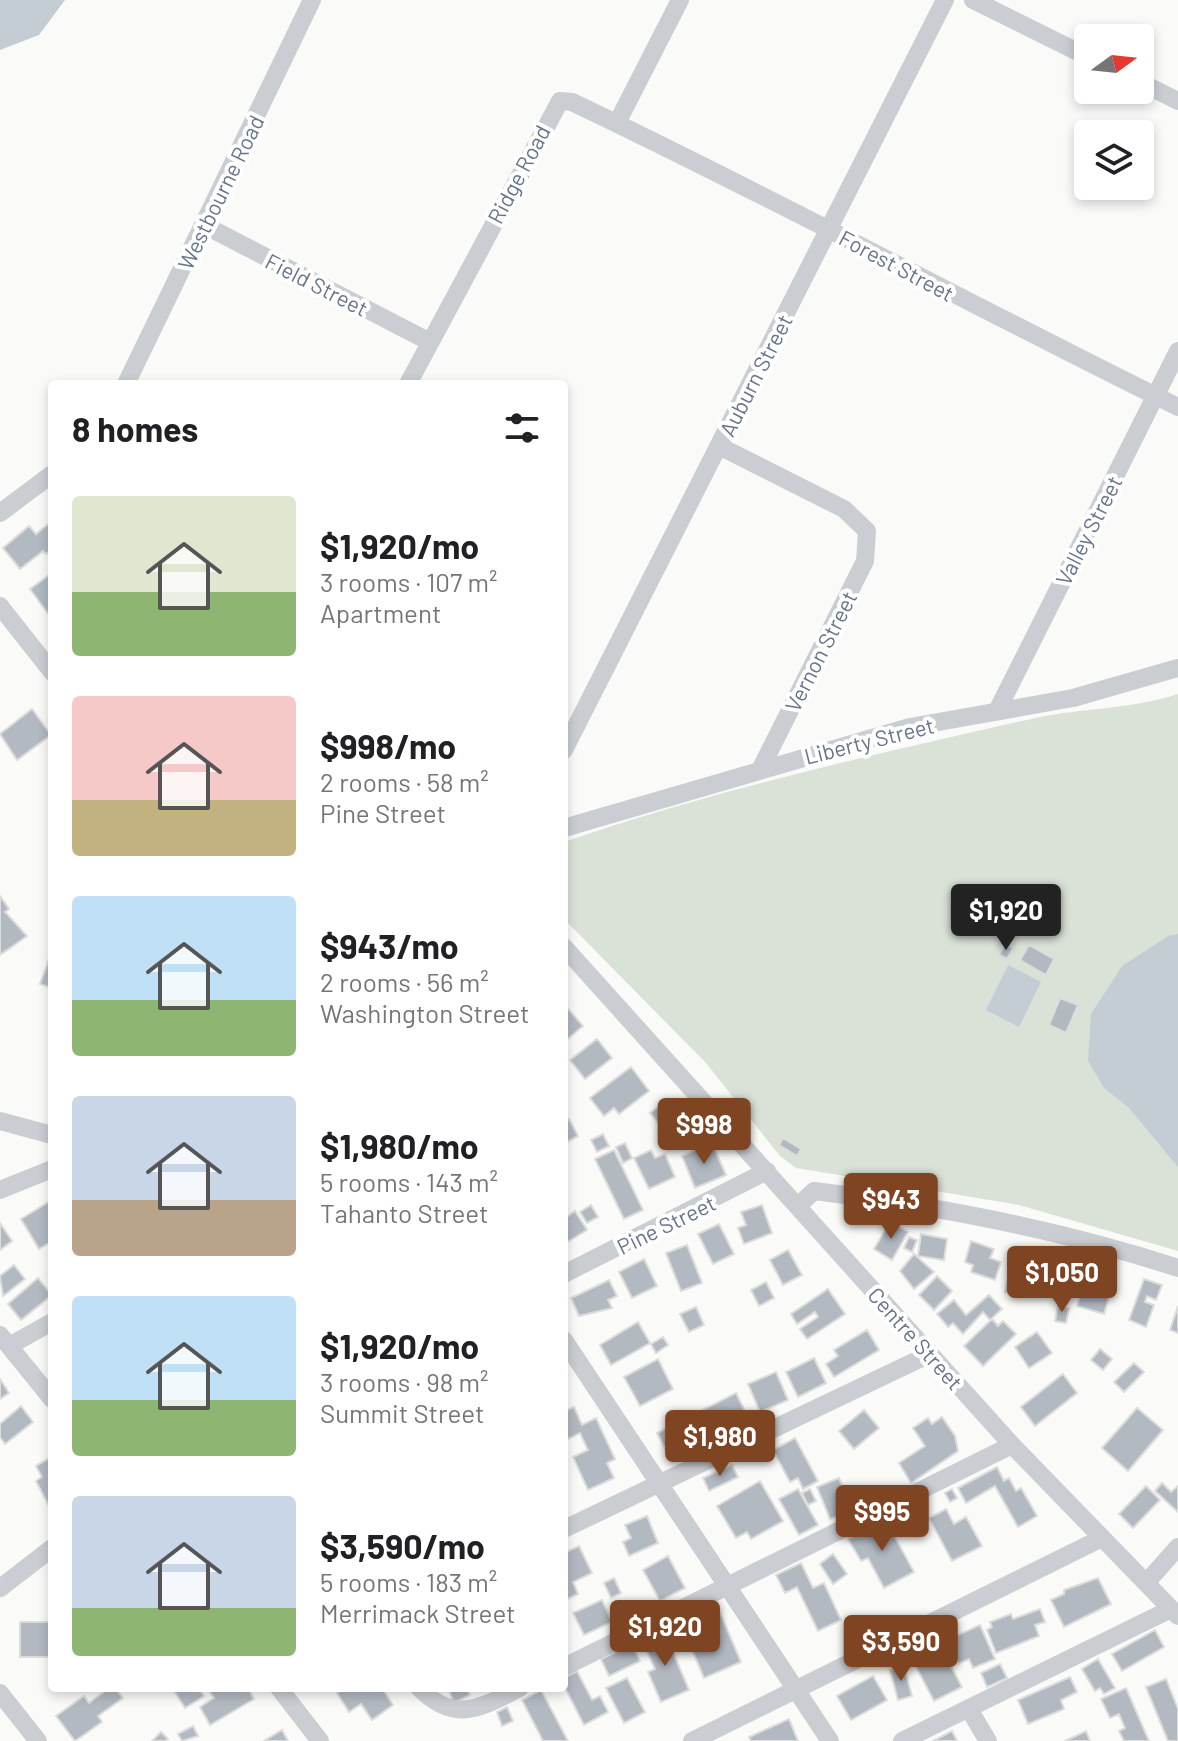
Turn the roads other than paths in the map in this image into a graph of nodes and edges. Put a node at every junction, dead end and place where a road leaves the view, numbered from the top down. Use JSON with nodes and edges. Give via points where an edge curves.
{"nodes":[{"id":1,"x":312,"y":0,"type":"edge"},
{"id":2,"x":680,"y":0,"type":"edge"},
{"id":3,"x":945,"y":0,"type":"edge"},
{"id":4,"x":973,"y":0,"type":"edge"},
{"id":5,"x":1074,"y":50,"type":"edge"},
{"id":6,"x":1154,"y":89,"type":"edge"},
{"id":7,"x":1178,"y":101,"type":"edge"},
{"id":8,"x":617,"y":123,"type":"junction"},
{"id":9,"x":204,"y":225,"type":"junction"},
{"id":10,"x":830,"y":229,"type":"junction"},
{"id":11,"x":430,"y":342,"type":"junction"},
{"id":12,"x":1178,"y":351,"type":"edge"},
{"id":13,"x":128,"y":380,"type":"edge"},
{"id":14,"x":410,"y":380,"type":"edge"},
{"id":15,"x":1155,"y":396,"type":"junction"},
{"id":16,"x":1178,"y":407,"type":"edge"},
{"id":17,"x":719,"y":446,"type":"junction"},
{"id":18,"x":48,"y":477,"type":"edge"},
{"id":19,"x":0,"y":513,"type":"edge"},
{"id":20,"x":0,"y":606,"type":"edge"},
{"id":21,"x":48,"y":667,"type":"edge"},
{"id":22,"x":1178,"y":668,"type":"edge"},
{"id":23,"x":998,"y":709,"type":"junction"},
{"id":24,"x":568,"y":742,"type":"edge"},
{"id":25,"x":761,"y":768,"type":"junction"},
{"id":26,"x":568,"y":827,"type":"edge"},
{"id":27,"x":568,"y":951,"type":"edge"},
{"id":28,"x":0,"y":1121,"type":"edge"},
{"id":29,"x":48,"y":1134,"type":"edge"},
{"id":30,"x":48,"y":1171,"type":"edge"},
{"id":31,"x":767,"y":1171,"type":"junction"},
{"id":32,"x":0,"y":1190,"type":"edge"},
{"id":33,"x":799,"y":1205,"type":"junction"},
{"id":34,"x":1178,"y":1268,"type":"edge"},
{"id":35,"x":568,"y":1272,"type":"edge"},
{"id":36,"x":48,"y":1324,"type":"edge"},
{"id":37,"x":5,"y":1341,"type":"edge"},
{"id":38,"x":568,"y":1346,"type":"edge"},
{"id":39,"x":930,"y":1354,"type":"junction"},
{"id":40,"x":48,"y":1394,"type":"edge"},
{"id":41,"x":1012,"y":1445,"type":"junction"},
{"id":42,"x":658,"y":1483,"type":"junction"},
{"id":43,"x":568,"y":1527,"type":"edge"},
{"id":44,"x":1100,"y":1539,"type":"junction"},
{"id":45,"x":1178,"y":1547,"type":"edge"},
{"id":46,"x":48,"y":1551,"type":"edge"},
{"id":47,"x":1146,"y":1583,"type":"junction"},
{"id":48,"x":725,"y":1587,"type":"junction"},
{"id":49,"x":0,"y":1588,"type":"edge"},
{"id":50,"x":1174,"y":1612,"type":"edge"},
{"id":51,"x":568,"y":1665,"type":"edge"},
{"id":52,"x":796,"y":1689,"type":"junction"},
{"id":53,"x":282,"y":1692,"type":"edge"},
{"id":54,"x":423,"y":1692,"type":"edge"},
{"id":55,"x":511,"y":1692,"type":"edge"},
{"id":56,"x":0,"y":1693,"type":"edge"},
{"id":57,"x":969,"y":1709,"type":"junction"},
{"id":58,"x":38,"y":1741,"type":"edge"},
{"id":59,"x":320,"y":1741,"type":"edge"},
{"id":60,"x":692,"y":1741,"type":"edge"},
{"id":61,"x":830,"y":1741,"type":"edge"},
{"id":62,"x":902,"y":1741,"type":"edge"},
{"id":63,"x":988,"y":1741,"type":"edge"}],
"edges":[{"from":1,"to":9,"type":"street","name":"Westbourne Road"},
{"from":2,"to":8,"type":"street"},
{"from":3,"to":10,"type":"street","name":"Auburn Street"},
{"from":4,"to":5,"type":"street"},
{"from":6,"to":7,"type":"street"},
{"from":8,"to":10,"type":"street","name":"Forest Street"},
{"from":8,"to":11,"type":"street","name":"Ridge Road","via":[[560,101]]},
{"from":9,"to":11,"type":"street","name":"Field Street"},
{"from":9,"to":13,"type":"street","name":"Westbourne Road"},
{"from":10,"to":15,"type":"street","name":"Forest Street"},
{"from":10,"to":17,"type":"street","name":"Auburn Street"},
{"from":11,"to":14,"type":"street","name":"Ridge Road"},
{"from":12,"to":15,"type":"street","name":"Valley Street"},
{"from":15,"to":16,"type":"street","name":"Forest Street"},
{"from":15,"to":23,"type":"street","name":"Valley Street"},
{"from":17,"to":24,"type":"street","name":"Auburn Street"},
{"from":17,"to":25,"type":"street","name":"Vernon Street","via":[[844,509],[867,531],[865,561]]},
{"from":18,"to":19,"type":"street"},
{"from":20,"to":21,"type":"street"},
{"from":22,"to":23,"type":"street","name":"Liberty Street","via":[[1073,698]]},
{"from":23,"to":25,"type":"street","name":"Liberty Street"},
{"from":25,"to":26,"type":"street","name":"Liberty Street"},
{"from":27,"to":31,"type":"street","name":"Centre Street"},
{"from":28,"to":29,"type":"street"},
{"from":30,"to":32,"type":"street"},
{"from":31,"to":33,"type":"street","name":"Centre Street"},
{"from":31,"to":35,"type":"street","name":"Pine Street"},
{"from":33,"to":34,"type":"street","via":[[814,1191],[943,1209],[1106,1244]]},
{"from":33,"to":39,"type":"street","name":"Centre Street"},
{"from":36,"to":37,"type":"street"},
{"from":37,"to":40,"type":"street"},
{"from":38,"to":42,"type":"street"},
{"from":39,"to":41,"type":"street","name":"Centre Street"},
{"from":39,"to":42,"type":"street"},
{"from":41,"to":44,"type":"street","name":"Centre Street"},
{"from":41,"to":48,"type":"street"},
{"from":42,"to":43,"type":"street"},
{"from":42,"to":48,"type":"street"},
{"from":44,"to":47,"type":"street","name":"Centre Street"},
{"from":44,"to":52,"type":"street"},
{"from":45,"to":47,"type":"street"},
{"from":46,"to":49,"type":"street"},
{"from":47,"to":50,"type":"street","name":"Centre Street"},
{"from":48,"to":51,"type":"street"},
{"from":48,"to":52,"type":"street"},
{"from":50,"to":57,"type":"street"},
{"from":52,"to":60,"type":"street"},
{"from":52,"to":61,"type":"street"},
{"from":53,"to":59,"type":"street"},
{"from":54,"to":55,"type":"street","via":[[448,1709],[468,1711]]},
{"from":56,"to":58,"type":"street"},
{"from":57,"to":62,"type":"street"},
{"from":57,"to":63,"type":"street"}]}
